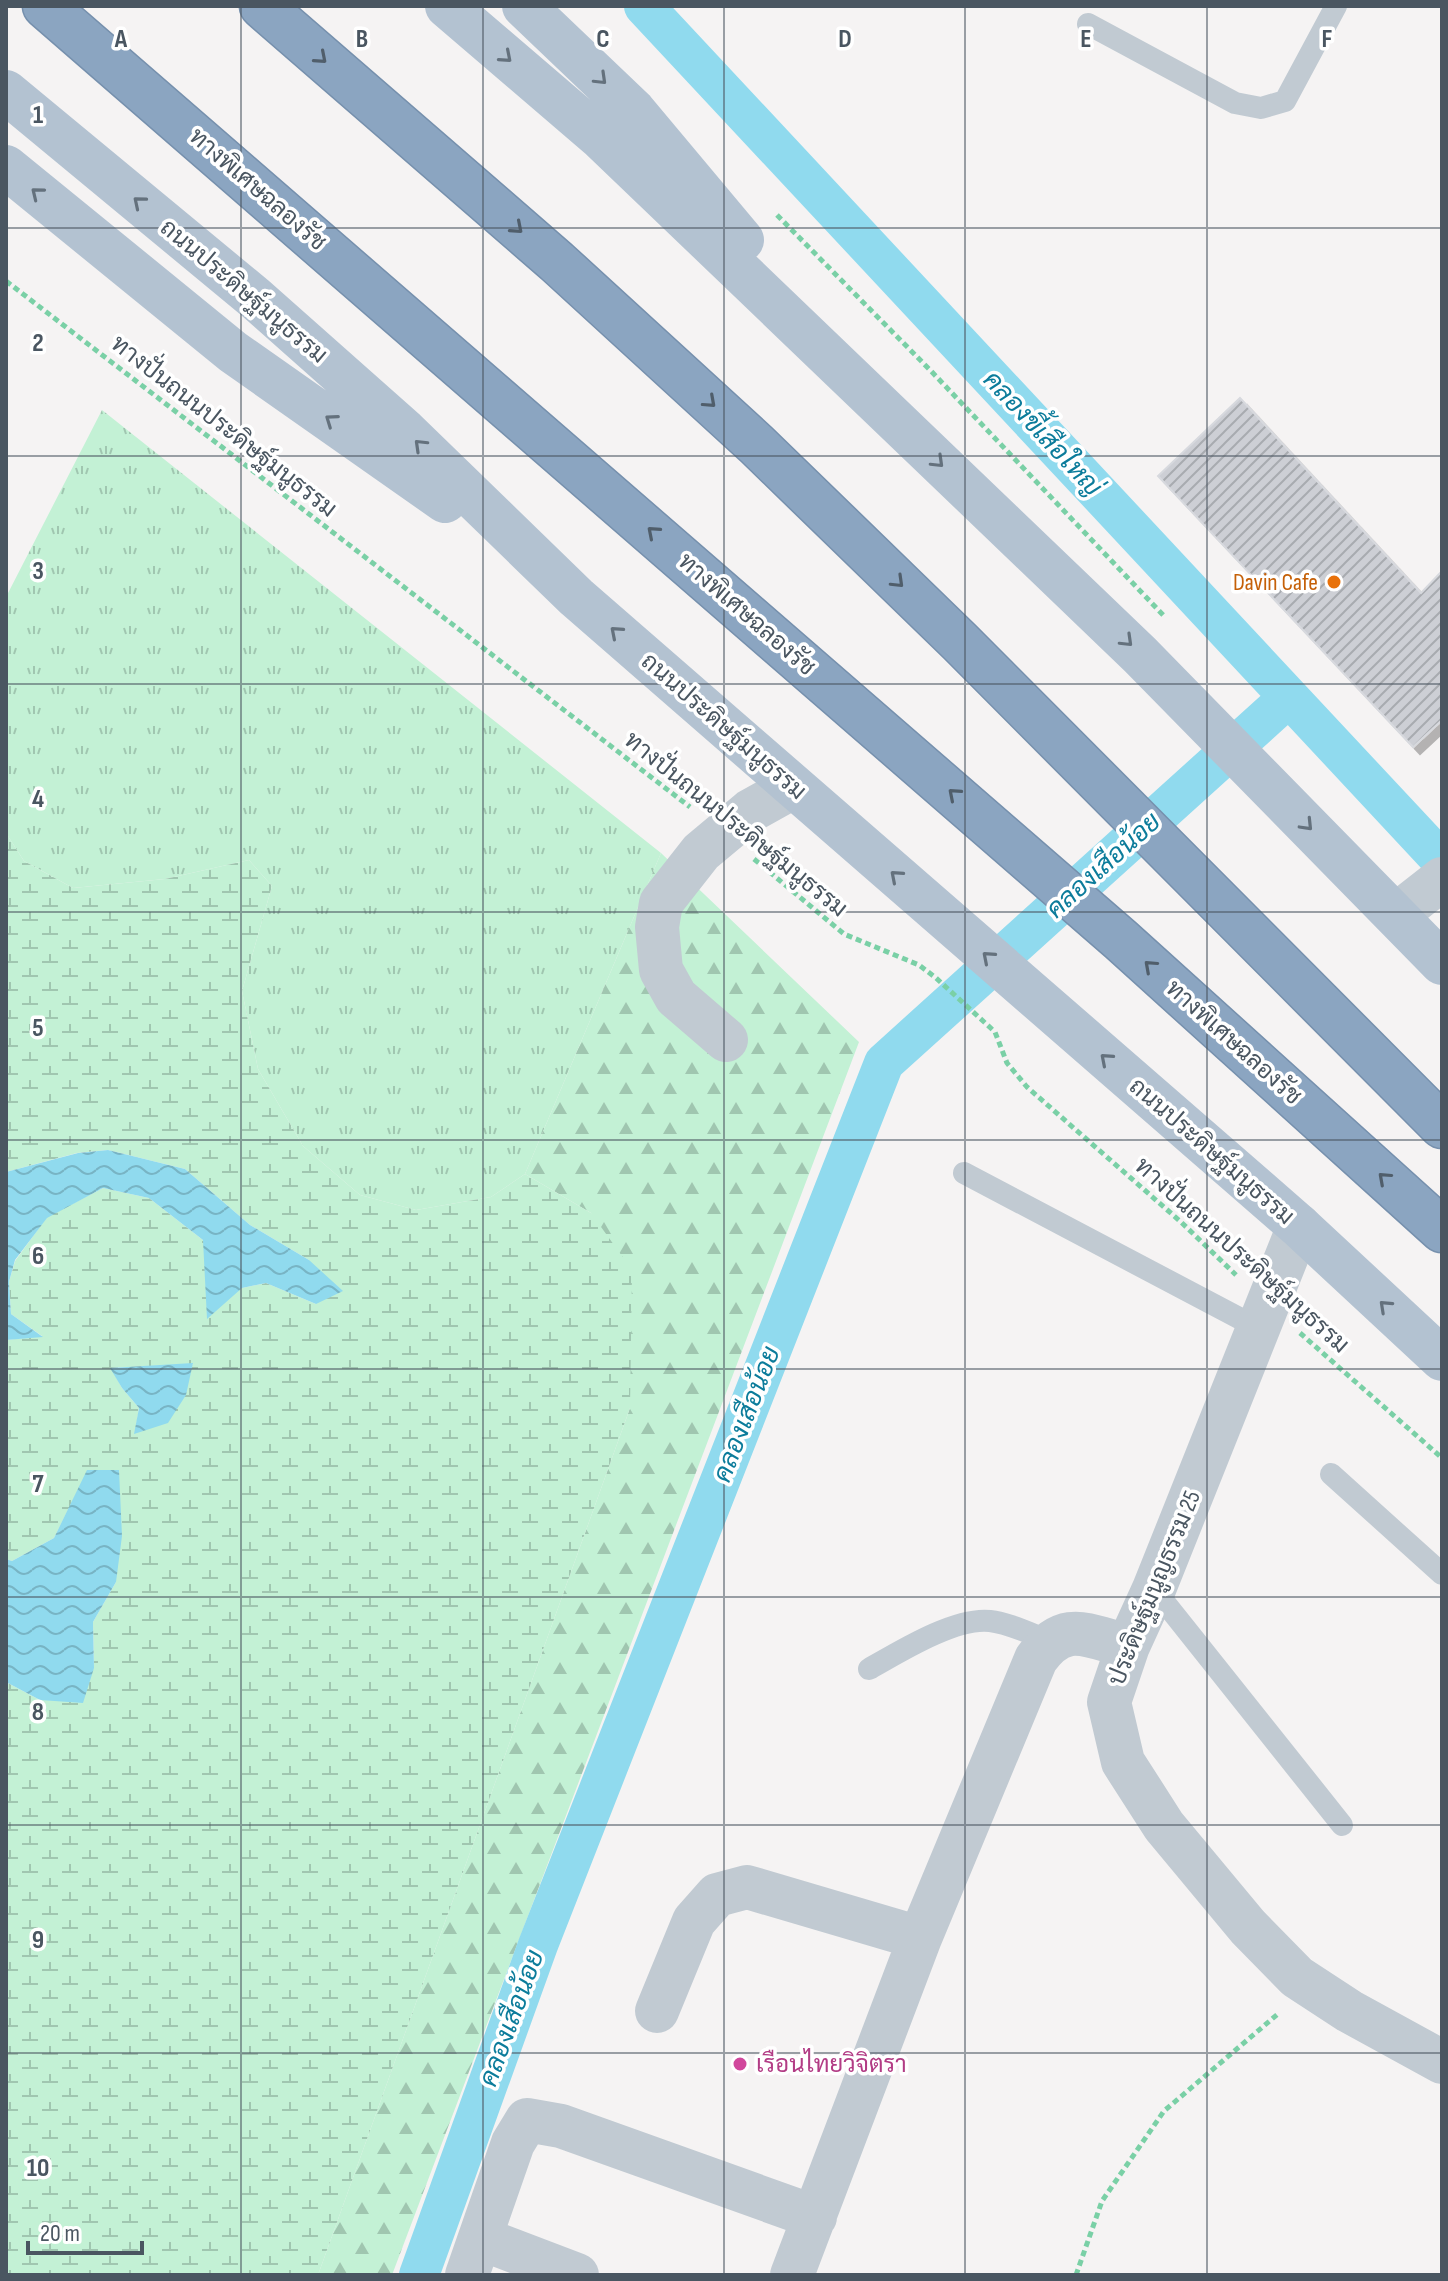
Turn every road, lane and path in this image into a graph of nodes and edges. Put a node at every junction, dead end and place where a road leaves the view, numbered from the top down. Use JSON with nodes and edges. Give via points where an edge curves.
{"nodes":[{"id":1,"x":45,"y":6,"type":"edge"},
{"id":2,"x":262,"y":6,"type":"edge"},
{"id":3,"x":447,"y":6,"type":"edge"},
{"id":4,"x":524,"y":6,"type":"edge"},
{"id":5,"x":1336,"y":6,"type":"edge"},
{"id":6,"x":1088,"y":24,"type":"dead end"},
{"id":7,"x":6,"y":92,"type":"edge"},
{"id":8,"x":6,"y":167,"type":"edge"},
{"id":9,"x":767,"y":205,"type":"dead end"},
{"id":10,"x":6,"y":281,"type":"edge"},
{"id":11,"x":882,"y":408,"type":"junction"},
{"id":12,"x":576,"y":597,"type":"junction"},
{"id":13,"x":1167,"y":619,"type":"dead end"},
{"id":14,"x":793,"y":787,"type":"junction"},
{"id":15,"x":724,"y":834,"type":"junction"},
{"id":16,"x":1438,"y":882,"type":"edge"},
{"id":17,"x":1396,"y":915,"type":"junction"},
{"id":18,"x":1442,"y":963,"type":"edge"},
{"id":19,"x":726,"y":1040,"type":"dead end"},
{"id":20,"x":1442,"y":1126,"type":"edge"},
{"id":21,"x":964,"y":1173,"type":"dead end"},
{"id":22,"x":1299,"y":1226,"type":"junction"},
{"id":23,"x":1442,"y":1230,"type":"edge"},
{"id":24,"x":1263,"y":1317,"type":"junction"},
{"id":25,"x":1442,"y":1359,"type":"edge"},
{"id":26,"x":1442,"y":1458,"type":"edge"},
{"id":27,"x":1331,"y":1474,"type":"dead end"},
{"id":28,"x":1442,"y":1574,"type":"edge"},
{"id":29,"x":1154,"y":1589,"type":"junction"},
{"id":30,"x":1050,"y":1641,"type":"junction"},
{"id":31,"x":1128,"y":1646,"type":"junction"},
{"id":32,"x":869,"y":1669,"type":"dead end"},
{"id":33,"x":1342,"y":1825,"type":"dead end"},
{"id":34,"x":920,"y":1938,"type":"junction"},
{"id":35,"x":1310,"y":1986,"type":"junction"},
{"id":36,"x":657,"y":2011,"type":"dead end"},
{"id":37,"x":1442,"y":2062,"type":"edge"},
{"id":38,"x":815,"y":2217,"type":"junction"},
{"id":39,"x":473,"y":2257,"type":"edge"},
{"id":40,"x":577,"y":2275,"type":"edge"},
{"id":41,"x":792,"y":2275,"type":"edge"},
{"id":42,"x":1076,"y":2275,"type":"edge"}],
"edges":[{"from":23,"to":1,"type":"highway","name":"ทางพิเศษฉลองรัช","one_way":true,"via":[[1110,929]]},
{"from":2,"to":20,"type":"highway","one_way":true,"via":[[557,262],[757,445]]},
{"from":3,"to":11,"type":"main road","one_way":true,"via":[[601,138]]},
{"from":4,"to":11,"type":"main road","one_way":true,"via":[[634,111]]},
{"from":5,"to":6,"type":"lane","via":[[1285,101],[1261,108],[1235,103]]},
{"from":12,"to":7,"type":"main road","name":"ถนนประดิษฐ์มนูธรรม","one_way":true,"via":[[405,431],[255,298]]},
{"from":12,"to":8,"type":"main road","one_way":true,"via":[[233,352]]},
{"from":9,"to":13,"type":"path"},
{"from":10,"to":15,"type":"path","name":"ทางปั่นถนนประดิษฐ์มนูธรรม"},
{"from":11,"to":17,"type":"main road","one_way":true,"via":[[1140,655]]},
{"from":14,"to":12,"type":"main road","name":"ถนนประดิษฐ์มนูธรรม","one_way":true},
{"from":14,"to":15,"type":"street","via":[[750,811]]},
{"from":22,"to":14,"type":"main road","name":"ถนนประดิษฐ์มนูธรรม","one_way":true},
{"from":15,"to":19,"type":"street","via":[[701,852],[661,903],[657,927],[661,970],[676,997]]},
{"from":15,"to":24,"type":"path","name":"ทางปั่นถนนประดิษฐ์มนูธรรม","via":[[844,934],[919,965],[995,1032],[1007,1063],[1027,1087],[1181,1222]]},
{"from":16,"to":17,"type":"street"},
{"from":17,"to":18,"type":"main road"},
{"from":21,"to":24,"type":"lane"},
{"from":22,"to":24,"type":"street","name":"ประดิษฐ์มนูญธรรม 25"},
{"from":25,"to":22,"type":"main road","name":"ถนนประดิษฐ์มนูธรรม","one_way":true},
{"from":24,"to":26,"type":"path","name":"ทางปั่นถนนประดิษฐ์มนูธรรม"},
{"from":24,"to":29,"type":"street","name":"ประดิษฐ์มนูญธรรม 25"},
{"from":27,"to":28,"type":"lane"},
{"from":29,"to":31,"type":"street","name":"ประดิษฐ์มนูญธรรม 25"},
{"from":29,"to":33,"type":"lane"},
{"from":30,"to":31,"type":"street","via":[[1076,1633]]},
{"from":30,"to":32,"type":"lane","via":[[990,1621],[965,1623]]},
{"from":30,"to":34,"type":"street","via":[[1036,1659]]},
{"from":31,"to":35,"type":"street","name":"ประดิษฐ์มนูญธรรม 25","via":[[1109,1702],[1123,1762],[1164,1826],[1239,1916]]},
{"from":34,"to":36,"type":"street","via":[[747,1887],[717,1895],[694,1921]]},
{"from":34,"to":38,"type":"street"},
{"from":35,"to":37,"type":"street","name":"ประดิษฐ์มนูญธรรม 25"},
{"from":35,"to":42,"type":"path","via":[[1164,2111],[1102,2201]]},
{"from":38,"to":39,"type":"street","via":[[561,2126],[527,2120],[513,2143]]},
{"from":38,"to":41,"type":"street"},
{"from":39,"to":40,"type":"street"}]}
